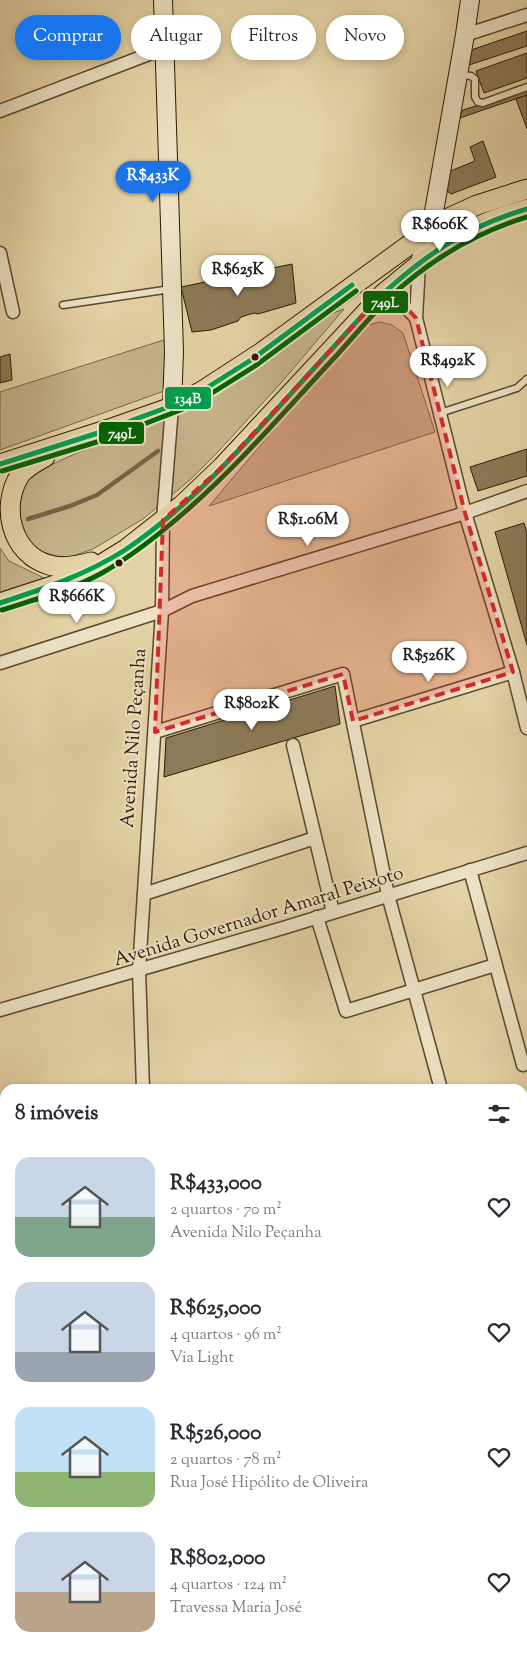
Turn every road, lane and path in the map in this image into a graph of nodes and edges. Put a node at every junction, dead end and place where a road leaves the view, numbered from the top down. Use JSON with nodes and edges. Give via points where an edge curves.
{"nodes":[{"id":1,"x":163,"y":0,"type":"edge"},
{"id":2,"x":470,"y":0,"type":"edge"},
{"id":3,"x":163,"y":15,"type":"edge"},
{"id":4,"x":527,"y":15,"type":"edge"},
{"id":5,"x":466,"y":35,"type":"junction"},
{"id":6,"x":133,"y":60,"type":"edge"},
{"id":7,"x":164,"y":60,"type":"edge"},
{"id":8,"x":458,"y":75,"type":"junction"},
{"id":9,"x":527,"y":87,"type":"edge"},
{"id":10,"x":0,"y":111,"type":"edge"},
{"id":11,"x":527,"y":189,"type":"edge"},
{"id":12,"x":527,"y":209,"type":"edge"},
{"id":13,"x":430,"y":230,"type":"junction"},
{"id":14,"x":0,"y":253,"type":"edge"},
{"id":15,"x":419,"y":265,"type":"junction"},
{"id":16,"x":172,"y":289,"type":"junction"},
{"id":17,"x":384,"y":293,"type":"junction"},
{"id":18,"x":63,"y":305,"type":"dead end"},
{"id":19,"x":325,"y":305,"type":"junction"},
{"id":20,"x":13,"y":312,"type":"dead end"},
{"id":21,"x":416,"y":318,"type":"junction"},
{"id":22,"x":527,"y":379,"type":"edge"},
{"id":23,"x":172,"y":407,"type":"junction"},
{"id":24,"x":440,"y":413,"type":"junction"},
{"id":25,"x":77,"y":440,"type":"junction"},
{"id":26,"x":0,"y":464,"type":"edge"},
{"id":27,"x":527,"y":491,"type":"edge"},
{"id":28,"x":465,"y":512,"type":"junction"},
{"id":29,"x":163,"y":520,"type":"junction"},
{"id":30,"x":126,"y":549,"type":"junction"},
{"id":31,"x":0,"y":603,"type":"edge"},
{"id":32,"x":162,"y":611,"type":"junction"},
{"id":33,"x":0,"y":663,"type":"edge"},
{"id":34,"x":513,"y":672,"type":"junction"},
{"id":35,"x":353,"y":721,"type":"junction"},
{"id":36,"x":527,"y":728,"type":"edge"},
{"id":37,"x":155,"y":732,"type":"junction"},
{"id":38,"x":293,"y":745,"type":"dead end"},
{"id":39,"x":315,"y":838,"type":"junction"},
{"id":40,"x":527,"y":853,"type":"edge"},
{"id":41,"x":470,"y":870,"type":"junction"},
{"id":42,"x":144,"y":894,"type":"junction"},
{"id":43,"x":388,"y":895,"type":"junction"},
{"id":44,"x":333,"y":912,"type":"junction"},
{"id":45,"x":317,"y":917,"type":"junction"},
{"id":46,"x":495,"y":965,"type":"junction"},
{"id":47,"x":139,"y":970,"type":"junction"},
{"id":48,"x":414,"y":990,"type":"junction"},
{"id":49,"x":0,"y":1010,"type":"edge"},
{"id":50,"x":523,"y":1065,"type":"dead end"},
{"id":51,"x":143,"y":1084,"type":"edge"},
{"id":52,"x":439,"y":1084,"type":"edge"}],
"edges":[{"from":1,"to":3,"type":"street","name":"Avenida Nilo Peçanha"},
{"from":2,"to":5,"type":"street"},
{"from":4,"to":5,"type":"street"},
{"from":5,"to":8,"type":"street"},
{"from":6,"to":10,"type":"street"},
{"from":7,"to":16,"type":"street","name":"Avenida Nilo Peçanha"},
{"from":8,"to":9,"type":"lane","via":[[475,79],[475,97],[483,103]]},
{"from":8,"to":13,"type":"street"},
{"from":11,"to":13,"type":"main road","via":[[477,204]]},
{"from":12,"to":15,"type":"main road","via":[[468,231]]},
{"from":13,"to":15,"type":"street"},
{"from":13,"to":19,"type":"main road"},
{"from":14,"to":20,"type":"street"},
{"from":15,"to":17,"type":"main road"},
{"from":15,"to":21,"type":"street"},
{"from":16,"to":18,"type":"lane"},
{"from":16,"to":23,"type":"street","name":"Avenida Nilo Peçanha"},
{"from":17,"to":19,"type":"main road","via":[[373,291]]},
{"from":17,"to":21,"type":"street","via":[[404,304]]},
{"from":17,"to":29,"type":"main road","via":[[222,467]]},
{"from":19,"to":23,"type":"main road","via":[[262,352]]},
{"from":21,"to":24,"type":"street"},
{"from":22,"to":24,"type":"lane","via":[[517,388]]},
{"from":23,"to":25,"type":"main road"},
{"from":23,"to":29,"type":"street","name":"Avenida Nilo Peçanha"},
{"from":24,"to":28,"type":"street"},
{"from":25,"to":26,"type":"main road"},
{"from":25,"to":30,"type":"main road","via":[[34,463],[19,476],[11,490],[8,506],[8,523],[13,536],[32,557],[54,566],[81,565]]},
{"from":27,"to":28,"type":"street"},
{"from":28,"to":32,"type":"street","via":[[192,596]]},
{"from":28,"to":34,"type":"street"},
{"from":29,"to":30,"type":"main road"},
{"from":29,"to":32,"type":"street","name":"Avenida Nilo Peçanha"},
{"from":30,"to":31,"type":"main road","via":[[75,577]]},
{"from":32,"to":33,"type":"street"},
{"from":32,"to":37,"type":"street","name":"Avenida Nilo Peçanha"},
{"from":34,"to":35,"type":"street"},
{"from":34,"to":36,"type":"street"},
{"from":35,"to":37,"type":"street","via":[[343,674]]},
{"from":35,"to":43,"type":"street"},
{"from":37,"to":42,"type":"street","name":"Avenida Nilo Peçanha"},
{"from":38,"to":39,"type":"street"},
{"from":39,"to":42,"type":"street"},
{"from":39,"to":44,"type":"street"},
{"from":40,"to":41,"type":"street","name":"Avenida Governador Amaral Peixoto"},
{"from":41,"to":43,"type":"street","name":"Avenida Governador Amaral Peixoto"},
{"from":41,"to":46,"type":"street"},
{"from":42,"to":47,"type":"street","name":"Avenida Nilo Peçanha"},
{"from":43,"to":44,"type":"street","name":"Avenida Governador Amaral Peixoto"},
{"from":43,"to":48,"type":"street"},
{"from":44,"to":45,"type":"street","name":"Avenida Governador Amaral Peixoto"},
{"from":45,"to":47,"type":"street","name":"Avenida Governador Amaral Peixoto"},
{"from":45,"to":48,"type":"street","via":[[346,1011]]},
{"from":46,"to":48,"type":"street"},
{"from":46,"to":50,"type":"street"},
{"from":47,"to":49,"type":"street","name":"Avenida Governador Amaral Peixoto"},
{"from":47,"to":51,"type":"street","name":"Avenida Nilo Peçanha"},
{"from":48,"to":52,"type":"street"}]}
